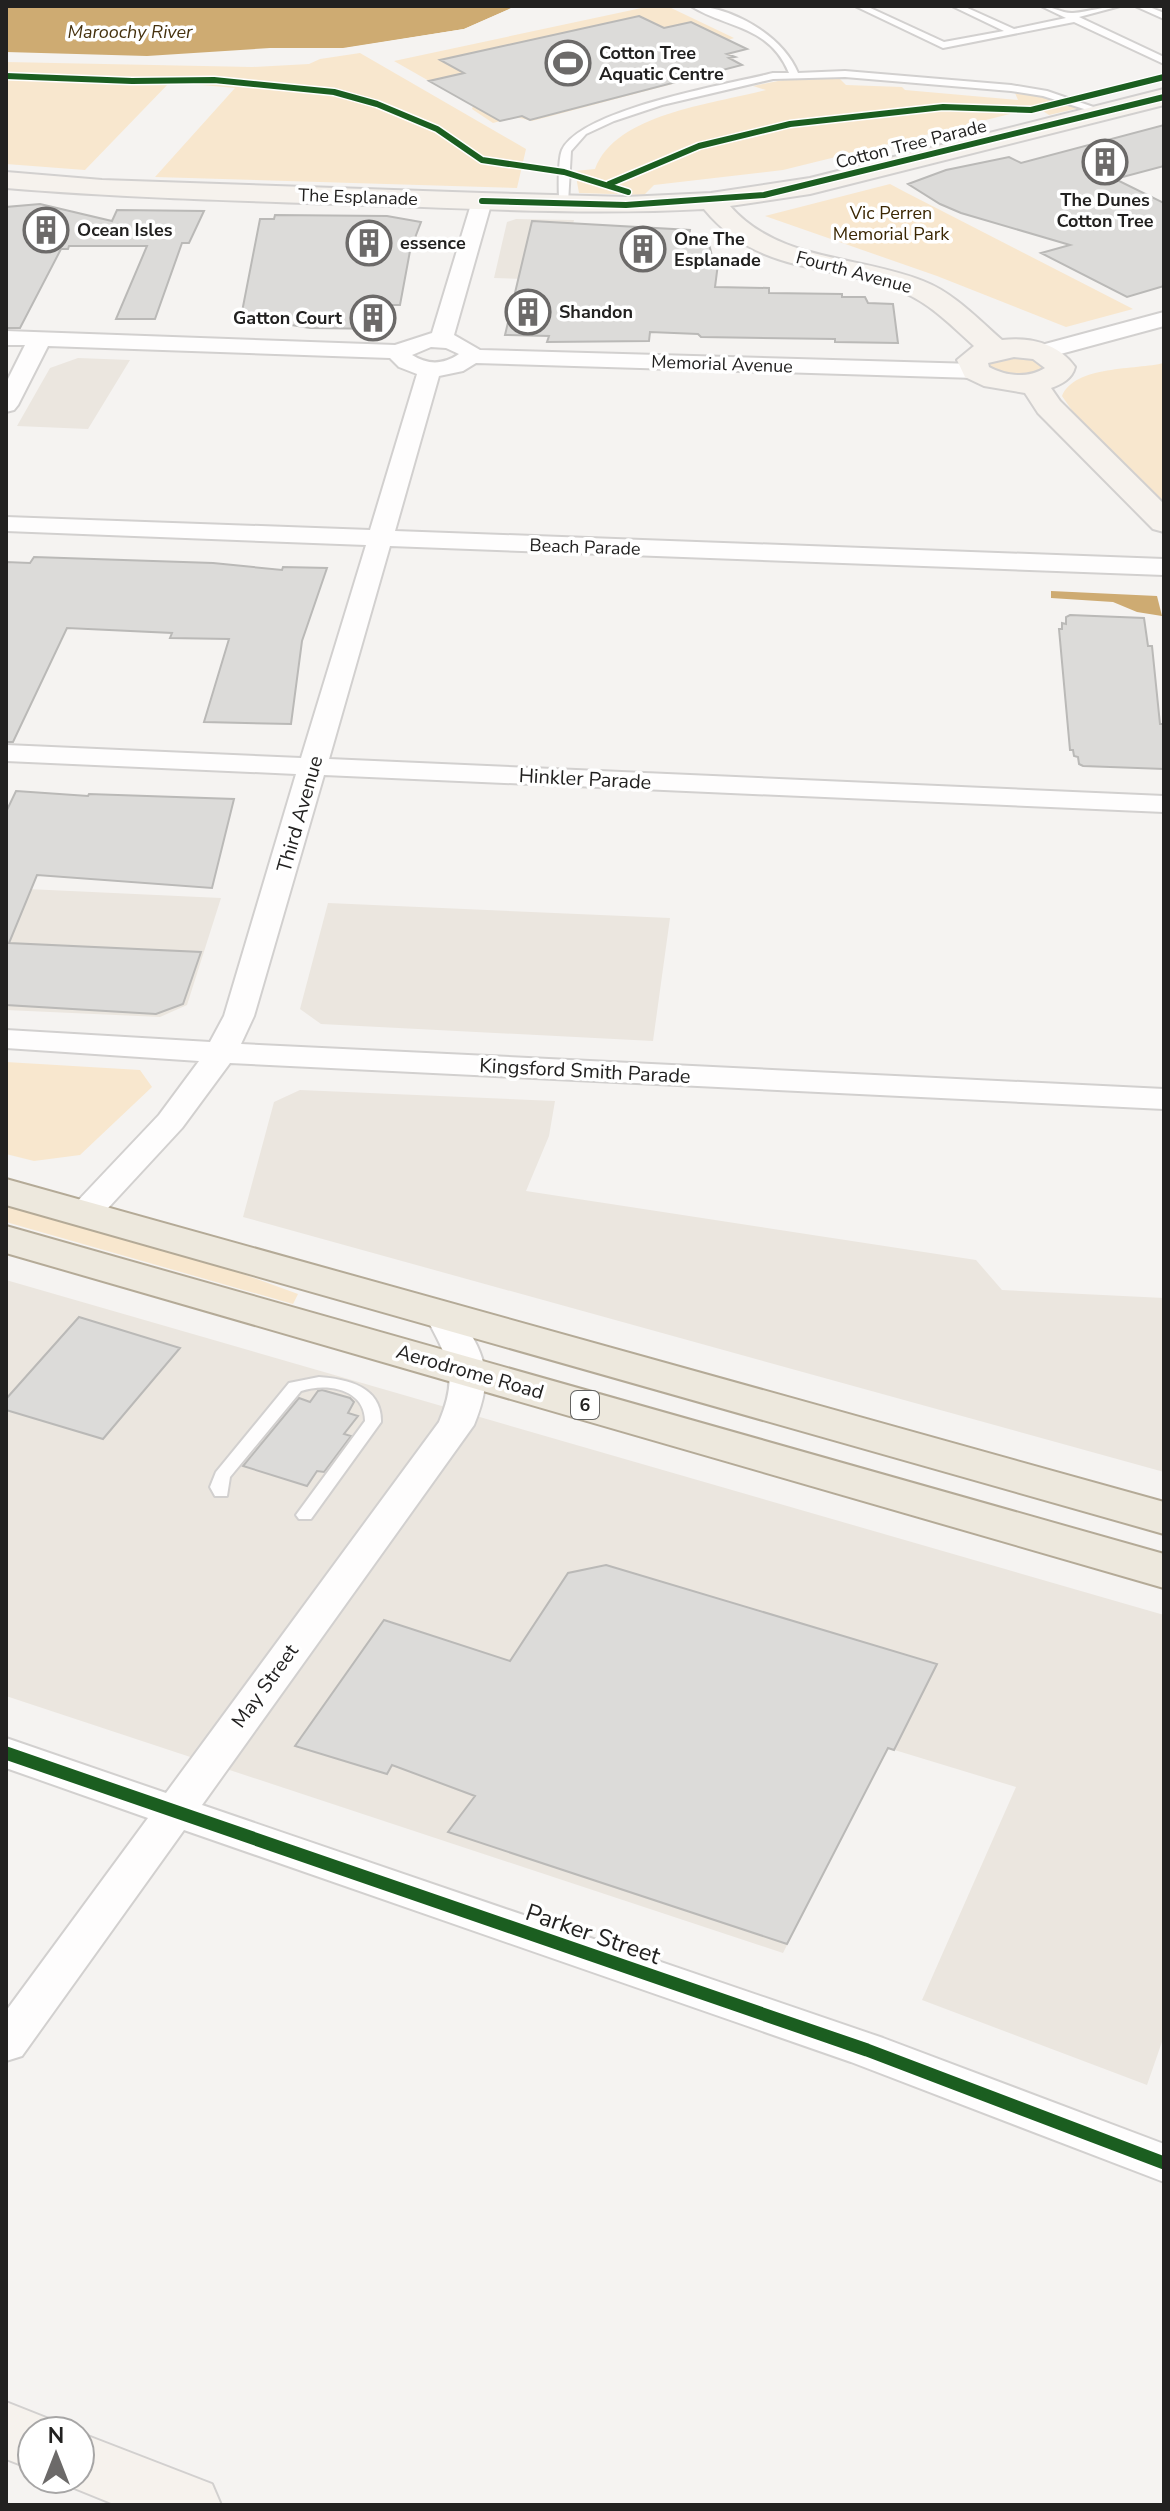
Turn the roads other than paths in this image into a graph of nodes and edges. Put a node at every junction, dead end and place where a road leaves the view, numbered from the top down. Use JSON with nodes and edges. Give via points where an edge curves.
{"nodes":[{"id":1,"x":695,"y":6,"type":"edge"},
{"id":2,"x":859,"y":6,"type":"edge"},
{"id":3,"x":956,"y":6,"type":"edge"},
{"id":4,"x":1045,"y":6,"type":"edge"},
{"id":5,"x":1116,"y":6,"type":"edge"},
{"id":6,"x":1139,"y":6,"type":"edge"},
{"id":7,"x":1164,"y":16,"type":"edge"},
{"id":8,"x":1074,"y":18,"type":"junction"},
{"id":9,"x":1014,"y":32,"type":"junction"},
{"id":10,"x":1164,"y":61,"type":"edge"},
{"id":11,"x":794,"y":74,"type":"junction"},
{"id":12,"x":1164,"y":97,"type":"edge"},
{"id":13,"x":1103,"y":112,"type":"junction"},
{"id":14,"x":6,"y":180,"type":"edge"},
{"id":15,"x":482,"y":201,"type":"junction"},
{"id":16,"x":711,"y":201,"type":"junction"},
{"id":17,"x":563,"y":203,"type":"junction"},
{"id":18,"x":1164,"y":319,"type":"edge"},
{"id":19,"x":6,"y":338,"type":"edge"},
{"id":20,"x":40,"y":339,"type":"junction"},
{"id":21,"x":1164,"y":339,"type":"edge"},
{"id":22,"x":441,"y":340,"type":"junction"},
{"id":23,"x":401,"y":352,"type":"junction"},
{"id":24,"x":470,"y":356,"type":"junction"},
{"id":25,"x":985,"y":360,"type":"junction"},
{"id":26,"x":1051,"y":360,"type":"junction"},
{"id":27,"x":430,"y":369,"type":"junction"},
{"id":28,"x":1033,"y":383,"type":"junction"},
{"id":29,"x":6,"y":405,"type":"edge"},
{"id":30,"x":1164,"y":522,"type":"edge"},
{"id":31,"x":6,"y":524,"type":"edge"},
{"id":32,"x":380,"y":539,"type":"junction"},
{"id":33,"x":1164,"y":567,"type":"edge"},
{"id":34,"x":6,"y":753,"type":"edge"},
{"id":35,"x":315,"y":766,"type":"junction"},
{"id":36,"x":1164,"y":804,"type":"edge"},
{"id":37,"x":6,"y":1039,"type":"edge"},
{"id":38,"x":223,"y":1052,"type":"junction"},
{"id":39,"x":1164,"y":1099,"type":"edge"},
{"id":40,"x":6,"y":1192,"type":"edge"},
{"id":41,"x":84,"y":1214,"type":"junction"},
{"id":42,"x":6,"y":1239,"type":"edge"},
{"id":43,"x":443,"y":1317,"type":"junction"},
{"id":44,"x":472,"y":1372,"type":"junction"},
{"id":45,"x":221,"y":1492,"type":"dead end"},
{"id":46,"x":305,"y":1515,"type":"dead end"},
{"id":47,"x":1164,"y":1518,"type":"edge"},
{"id":48,"x":1164,"y":1571,"type":"edge"},
{"id":49,"x":6,"y":1753,"type":"edge"},
{"id":50,"x":174,"y":1810,"type":"junction"},
{"id":51,"x":6,"y":2044,"type":"edge"},
{"id":52,"x":1164,"y":2163,"type":"edge"},
{"id":53,"x":96,"y":2467,"type":"edge"},
{"id":54,"x":189,"y":2505,"type":"edge"}],
"edges":[{"from":1,"to":11,"type":"lane","via":[[734,15],[786,53]]},
{"from":2,"to":9,"type":"lane","via":[[939,44]]},
{"from":3,"to":9,"type":"lane"},
{"from":4,"to":8,"type":"lane"},
{"from":5,"to":8,"type":"lane"},
{"from":6,"to":7,"type":"lane"},
{"from":8,"to":9,"type":"lane"},
{"from":8,"to":10,"type":"lane"},
{"from":11,"to":13,"type":"lane","via":[[1011,88]]},
{"from":11,"to":17,"type":"lane","via":[[659,103],[583,132],[566,151]]},
{"from":12,"to":13,"type":"street","name":"Cotton Tree Parade"},
{"from":13,"to":16,"type":"street","name":"Cotton Tree Parade","via":[[810,186]]},
{"from":14,"to":15,"type":"street","name":"The Esplanade"},
{"from":15,"to":17,"type":"street","name":"The Esplanade"},
{"from":15,"to":22,"type":"street"},
{"from":16,"to":17,"type":"street","name":"The Esplanade"},
{"from":16,"to":25,"type":"street","name":"Fourth Avenue","via":[[743,234],[765,246],[882,276],[935,297]]},
{"from":18,"to":26,"type":"street"},
{"from":19,"to":20,"type":"street"},
{"from":20,"to":23,"type":"street"},
{"from":20,"to":29,"type":"street"},
{"from":21,"to":26,"type":"street"},
{"from":22,"to":23,"type":"street","via":[[419,342]]},
{"from":22,"to":24,"type":"street","via":[[460,344]]},
{"from":23,"to":27,"type":"street","via":[[410,365]]},
{"from":24,"to":25,"type":"street","name":"Memorial Avenue"},
{"from":24,"to":27,"type":"street","via":[[461,364]]},
{"from":25,"to":26,"type":"street","via":[[1019,348]]},
{"from":25,"to":28,"type":"street","via":[[992,380]]},
{"from":26,"to":28,"type":"street","via":[[1053,377]]},
{"from":27,"to":32,"type":"street","name":"Third Avenue"},
{"from":28,"to":30,"type":"street","via":[[1049,407]]},
{"from":31,"to":32,"type":"street","name":"Beach Parade"},
{"from":32,"to":33,"type":"street","name":"Beach Parade"},
{"from":32,"to":35,"type":"street","name":"Third Avenue"},
{"from":34,"to":35,"type":"street","name":"Hinkler Parade"},
{"from":35,"to":36,"type":"street","name":"Hinkler Parade"},
{"from":35,"to":38,"type":"street","name":"Third Avenue","via":[[253,975]]},
{"from":37,"to":38,"type":"street","name":"Kingsford Smith Parade"},
{"from":38,"to":39,"type":"street","name":"Kingsford Smith Parade"},
{"from":38,"to":41,"type":"street","name":"Third Avenue","via":[[191,1098]]},
{"from":40,"to":41,"type":"main road"},
{"from":41,"to":43,"type":"main road"},
{"from":42,"to":44,"type":"main road","name":"Aerodrome Road","number":"6"},
{"from":43,"to":44,"type":"street"},
{"from":43,"to":47,"type":"main road"},
{"from":44,"to":48,"type":"main road","name":"Aerodrome Road","number":"6"},
{"from":44,"to":50,"type":"street","name":"May Street","via":[[456,1425]]},
{"from":45,"to":46,"type":"lane","via":[[222,1476],[295,1387],[324,1382],[359,1392],[372,1402],[373,1422]]},
{"from":49,"to":50,"type":"street","name":"Parker Street"},
{"from":50,"to":51,"type":"street","name":"May Street"},
{"from":50,"to":52,"type":"street","name":"Parker Street","via":[[867,2050]]},
{"from":53,"to":54,"type":"street"}]}
